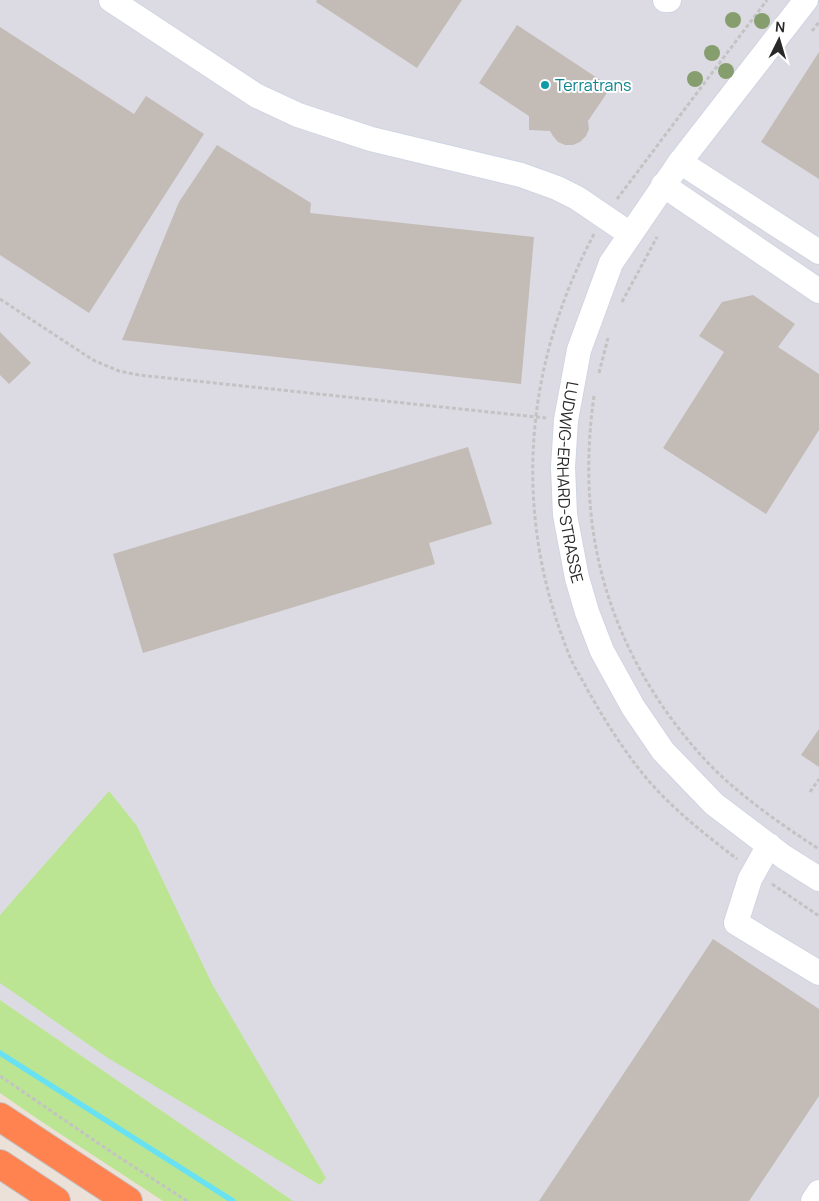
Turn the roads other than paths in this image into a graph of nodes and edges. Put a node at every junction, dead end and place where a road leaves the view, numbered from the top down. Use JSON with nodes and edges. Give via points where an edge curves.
{"nodes":[{"id":1,"x":111,"y":0,"type":"edge"},
{"id":2,"x":664,"y":0,"type":"edge"},
{"id":3,"x":669,"y":0,"type":"edge"},
{"id":4,"x":806,"y":0,"type":"edge"},
{"id":5,"x":680,"y":162,"type":"junction"},
{"id":6,"x":663,"y":185,"type":"junction"},
{"id":7,"x":630,"y":234,"type":"junction"},
{"id":8,"x":819,"y":252,"type":"edge"},
{"id":9,"x":819,"y":291,"type":"edge"},
{"id":10,"x":769,"y":845,"type":"junction"},
{"id":11,"x":819,"y":879,"type":"edge"},
{"id":12,"x":819,"y":972,"type":"edge"},
{"id":13,"x":0,"y":1117,"type":"edge"},
{"id":14,"x":0,"y":1164,"type":"edge"},
{"id":15,"x":819,"y":1192,"type":"edge"},
{"id":16,"x":56,"y":1201,"type":"edge"},
{"id":17,"x":128,"y":1201,"type":"edge"},
{"id":18,"x":813,"y":1201,"type":"edge"}],
"edges":[{"from":1,"to":7,"type":"street","via":[[257,96],[298,115],[371,139],[521,175],[576,198]]},
{"from":2,"to":3,"type":"street"},
{"from":4,"to":5,"type":"street","name":"LUDWIG-ERHARD-STRASSE"},
{"from":5,"to":6,"type":"street","name":"LUDWIG-ERHARD-STRASSE"},
{"from":5,"to":8,"type":"street"},
{"from":6,"to":7,"type":"street","name":"LUDWIG-ERHARD-STRASSE"},
{"from":6,"to":9,"type":"street"},
{"from":7,"to":10,"type":"street","name":"LUDWIG-ERHARD-STRASSE","via":[[611,263],[579,350],[566,420],[562,468],[565,515],[575,570],[602,651],[633,707],[663,751],[714,804]]},
{"from":10,"to":11,"type":"street","name":"LUDWIG-ERHARD-STRASSE"},
{"from":10,"to":12,"type":"street","via":[[754,872],[736,923]]},
{"from":13,"to":17,"type":"highway"},
{"from":14,"to":16,"type":"highway"},
{"from":15,"to":18,"type":"street"}]}
